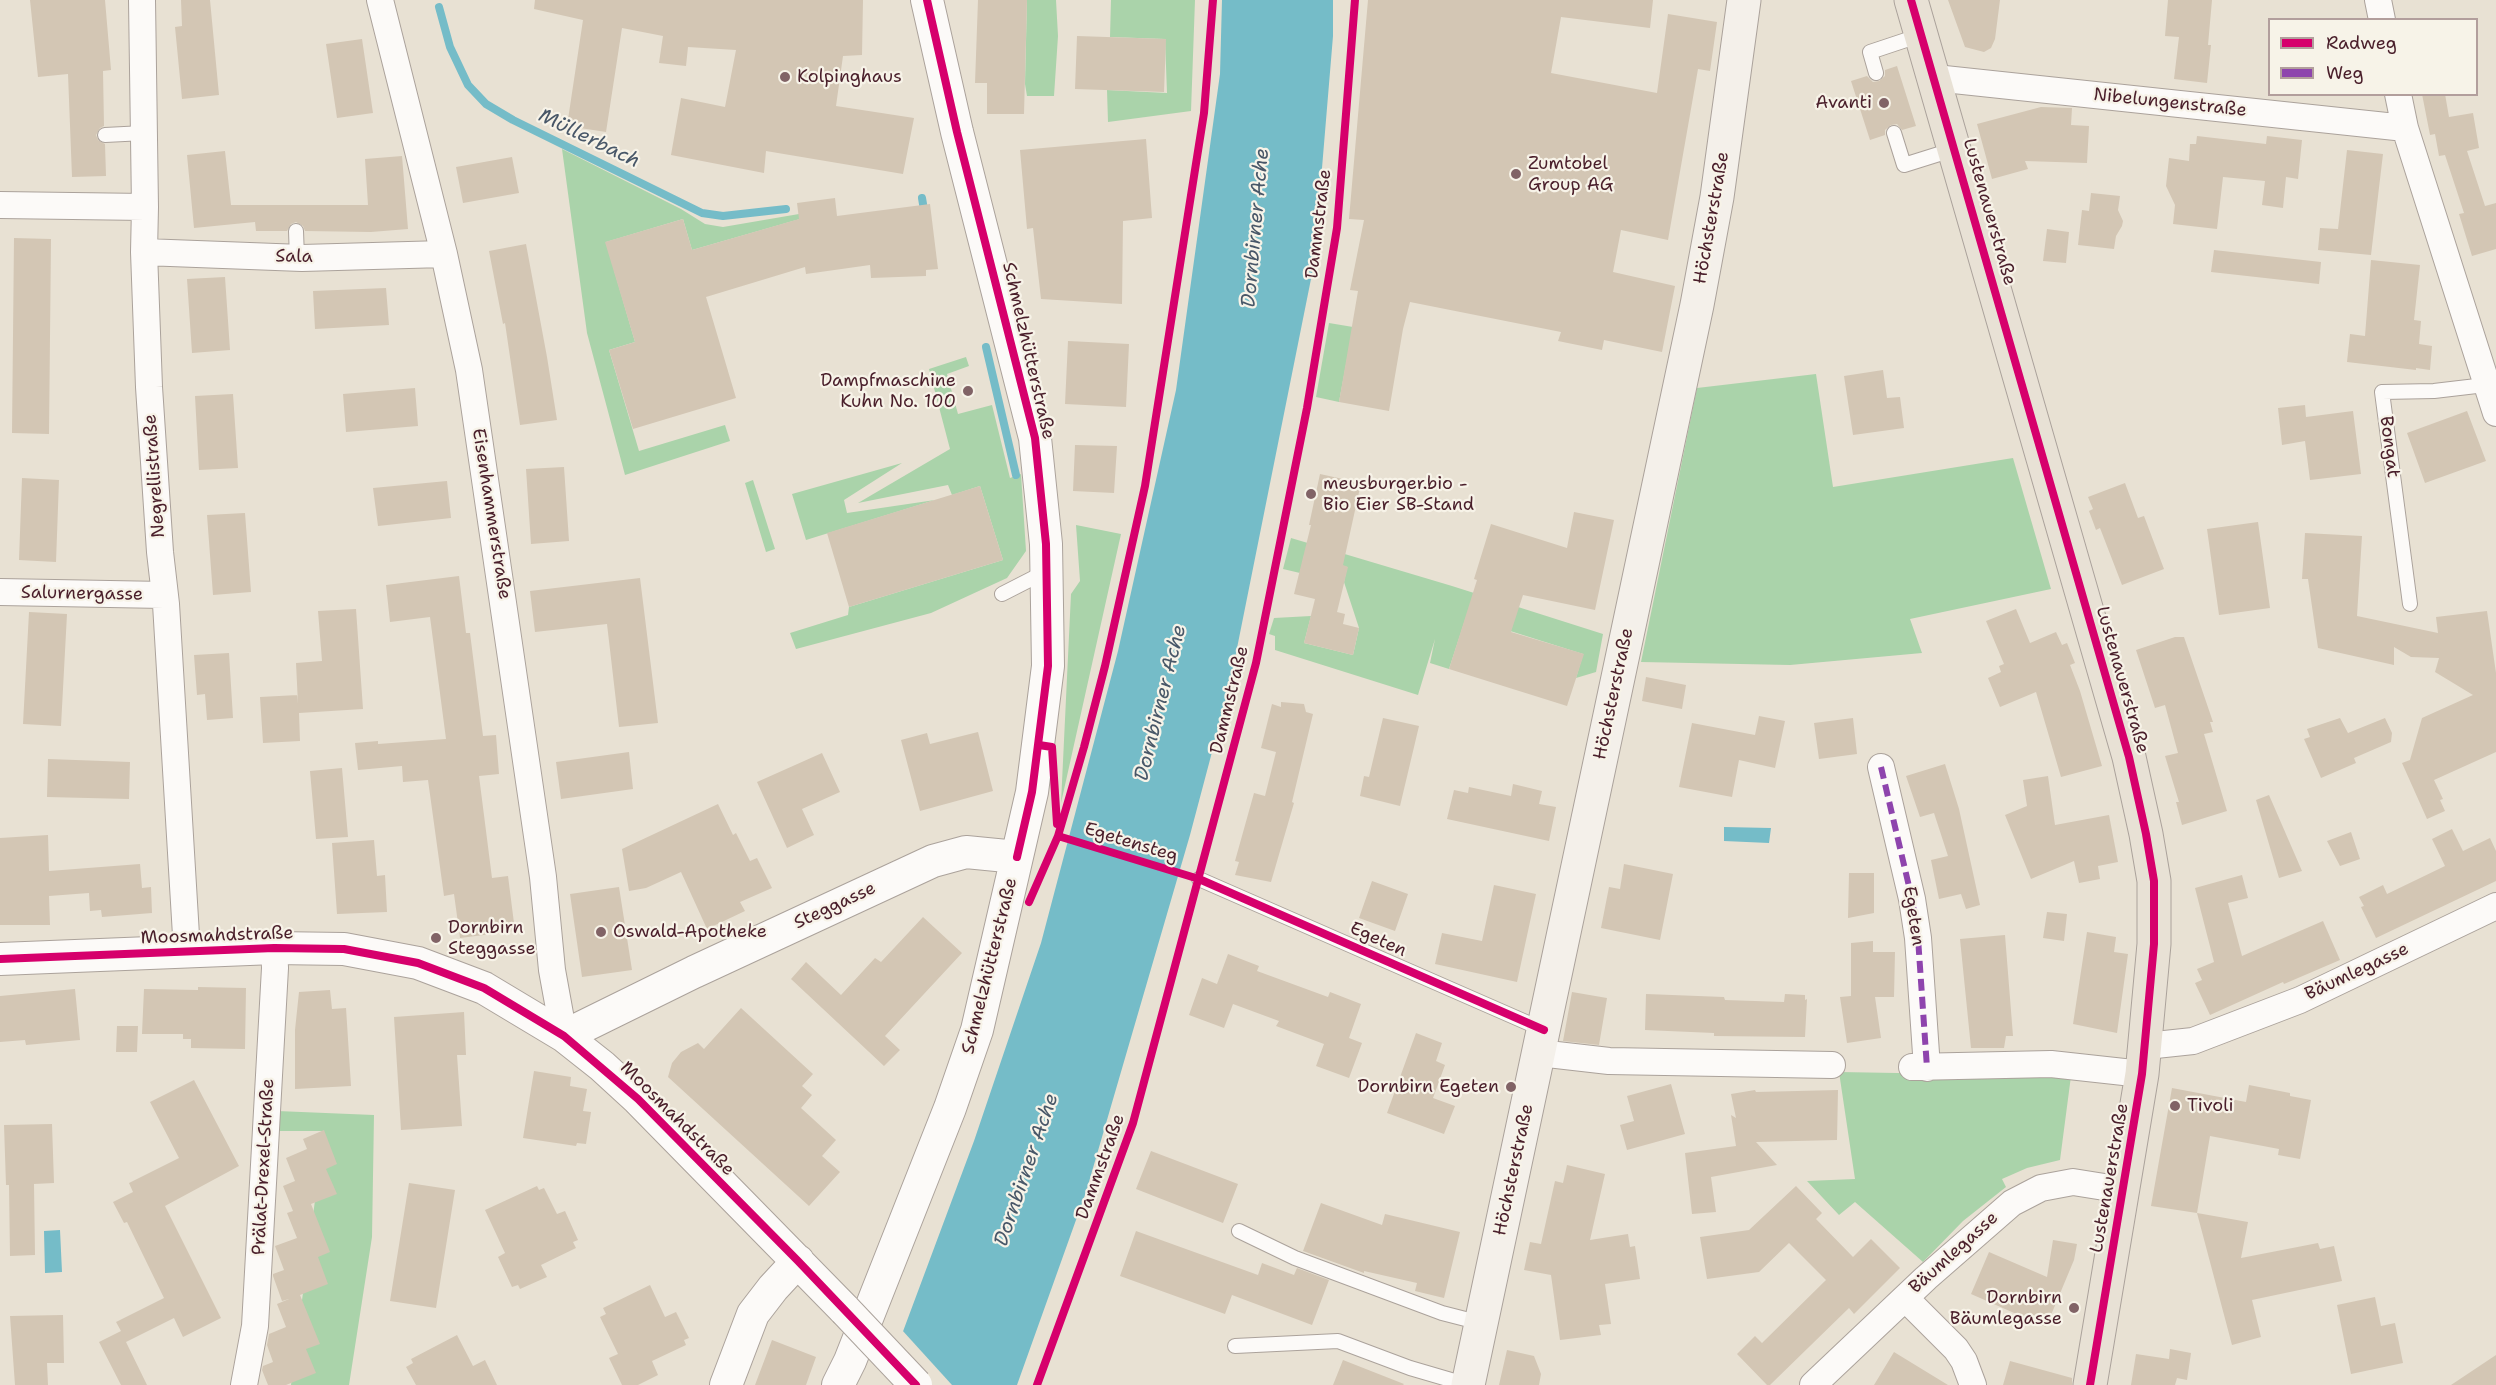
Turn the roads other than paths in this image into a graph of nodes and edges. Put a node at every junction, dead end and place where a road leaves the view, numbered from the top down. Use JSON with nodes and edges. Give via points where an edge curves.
{"nodes":[{"id":1,"x":142,"y":0,"type":"edge"},
{"id":2,"x":380,"y":0,"type":"edge"},
{"id":3,"x":927,"y":0,"type":"edge"},
{"id":4,"x":1744,"y":0,"type":"edge"},
{"id":5,"x":1911,"y":0,"type":"edge"},
{"id":6,"x":2378,"y":0,"type":"edge"},
{"id":7,"x":2382,"y":18,"type":"edge"},
{"id":8,"x":1922,"y":35,"type":"junction"},
{"id":9,"x":1876,"y":73,"type":"dead end"},
{"id":10,"x":1935,"y":78,"type":"junction"},
{"id":11,"x":2398,"y":96,"type":"edge"},
{"id":12,"x":2405,"y":128,"type":"junction"},
{"id":13,"x":144,"y":133,"type":"junction"},
{"id":14,"x":1894,"y":133,"type":"dead end"},
{"id":15,"x":105,"y":135,"type":"dead end"},
{"id":16,"x":1955,"y":149,"type":"junction"},
{"id":17,"x":0,"y":205,"type":"edge"},
{"id":18,"x":145,"y":207,"type":"junction"},
{"id":19,"x":296,"y":231,"type":"dead end"},
{"id":20,"x":144,"y":252,"type":"junction"},
{"id":21,"x":444,"y":254,"type":"junction"},
{"id":22,"x":297,"y":258,"type":"junction"},
{"id":23,"x":2486,"y":385,"type":"junction"},
{"id":24,"x":2496,"y":413,"type":"edge"},
{"id":25,"x":1047,"y":571,"type":"junction"},
{"id":26,"x":0,"y":592,"type":"edge"},
{"id":27,"x":1002,"y":594,"type":"dead end"},
{"id":28,"x":164,"y":595,"type":"junction"},
{"id":29,"x":2410,"y":604,"type":"dead end"},
{"id":30,"x":1881,"y":767,"type":"dead end"},
{"id":31,"x":1017,"y":857,"type":"junction"},
{"id":32,"x":1199,"y":879,"type":"dead end"},
{"id":33,"x":2496,"y":906,"type":"edge"},
{"id":34,"x":274,"y":948,"type":"junction"},
{"id":35,"x":187,"y":952,"type":"junction"},
{"id":36,"x":0,"y":959,"type":"edge"},
{"id":37,"x":564,"y":1036,"type":"junction"},
{"id":38,"x":1542,"y":1041,"type":"junction"},
{"id":39,"x":2144,"y":1060,"type":"junction"},
{"id":40,"x":1832,"y":1065,"type":"dead end"},
{"id":41,"x":2124,"y":1190,"type":"junction"},
{"id":42,"x":1239,"y":1231,"type":"dead end"},
{"id":43,"x":798,"y":1261,"type":"junction"},
{"id":44,"x":1905,"y":1298,"type":"junction"},
{"id":45,"x":1481,"y":1323,"type":"junction"},
{"id":46,"x":1235,"y":1346,"type":"dead end"},
{"id":47,"x":244,"y":1385,"type":"edge"},
{"id":48,"x":726,"y":1385,"type":"edge"},
{"id":49,"x":838,"y":1385,"type":"edge"},
{"id":50,"x":916,"y":1385,"type":"edge"},
{"id":51,"x":1468,"y":1385,"type":"edge"},
{"id":52,"x":1814,"y":1385,"type":"edge"},
{"id":53,"x":1973,"y":1385,"type":"edge"},
{"id":54,"x":2090,"y":1385,"type":"edge"}],
"edges":[{"from":1,"to":13,"type":"street","name":"Negrellistraße"},
{"from":2,"to":21,"type":"street","name":"Eisenhammerstraße"},
{"from":3,"to":25,"type":"street","name":"Schmelzhütterstraße","via":[[1035,438]]},
{"from":4,"to":38,"type":"main road","name":"Höchsterstraße","via":[[1717,197],[1697,305]]},
{"from":5,"to":8,"type":"main road","name":"Lustenauerstraße"},
{"from":6,"to":7,"type":"street"},
{"from":8,"to":9,"type":"lane","via":[[1870,52]]},
{"from":8,"to":10,"type":"main road","name":"Lustenauerstraße"},
{"from":10,"to":12,"type":"street","name":"Nibelungenstraße"},
{"from":10,"to":16,"type":"main road","name":"Lustenauerstraße"},
{"from":11,"to":12,"type":"street"},
{"from":12,"to":23,"type":"street"},
{"from":13,"to":15,"type":"lane"},
{"from":13,"to":18,"type":"street","name":"Negrellistraße"},
{"from":14,"to":16,"type":"lane","via":[[1904,165]]},
{"from":16,"to":39,"type":"main road","name":"Lustenauerstraße","via":[[2115,707],[2146,834],[2154,881],[2154,944]]},
{"from":17,"to":18,"type":"street"},
{"from":18,"to":20,"type":"street","name":"Negrellistraße"},
{"from":19,"to":22,"type":"lane"},
{"from":20,"to":22,"type":"street","name":"Sala"},
{"from":20,"to":28,"type":"street","name":"Negrellistraße"},
{"from":21,"to":22,"type":"street","name":"Sala"},
{"from":21,"to":37,"type":"street","name":"Eisenhammerstraße","via":[[485,470]]},
{"from":23,"to":24,"type":"street"},
{"from":23,"to":29,"type":"lane","name":"Bongat","via":[[2382,392]]},
{"from":25,"to":27,"type":"lane"},
{"from":25,"to":31,"type":"street","name":"Schmelzhütterstraße","via":[[1048,666],[1032,792]]},
{"from":26,"to":28,"type":"street","name":"Salurnergasse"},
{"from":28,"to":35,"type":"street","name":"Negrellistraße"},
{"from":30,"to":39,"type":"street","name":"Egeten","via":[[1918,938],[1919,1067]]},
{"from":31,"to":37,"type":"street","name":"Steggasse","via":[[966,852],[933,861]]},
{"from":31,"to":49,"type":"street","name":"Schmelzhütterstraße","via":[[977,1030],[946,1119]]},
{"from":32,"to":38,"type":"lane","name":"Egeten"},
{"from":33,"to":39,"type":"street","name":"Bäumlegasse","via":[[2300,999]]},
{"from":34,"to":35,"type":"street","name":"Moosmahdstraße"},
{"from":34,"to":37,"type":"street","name":"Moosmahdstraße","via":[[344,949],[418,963],[484,988]]},
{"from":34,"to":47,"type":"street","name":"Prälat-Drexel-Straße","via":[[255,1326]]},
{"from":35,"to":36,"type":"street","name":"Moosmahdstraße"},
{"from":37,"to":43,"type":"street","name":"Moosmahdstraße","via":[[638,1098]]},
{"from":38,"to":40,"type":"street","name":"Egeten","via":[[1609,1061]]},
{"from":38,"to":45,"type":"main road","name":"Höchsterstraße"},
{"from":39,"to":41,"type":"main road","name":"Lustenauerstraße"},
{"from":41,"to":44,"type":"street","name":"Bäumlegasse","via":[[2073,1182],[2041,1188],[2012,1203]]},
{"from":41,"to":54,"type":"main road","name":"Lustenauerstraße"},
{"from":42,"to":45,"type":"lane","via":[[1295,1258],[1442,1313]]},
{"from":43,"to":48,"type":"street","via":[[753,1314]]},
{"from":43,"to":50,"type":"street","name":"Moosmahdstraße","bridge":true},
{"from":44,"to":52,"type":"street","name":"Bäumlegasse"},
{"from":44,"to":53,"type":"street","via":[[1956,1349]]},
{"from":45,"to":51,"type":"main road","name":"Höchsterstraße"},
{"from":46,"to":51,"type":"lane","via":[[1338,1341]]}]}
